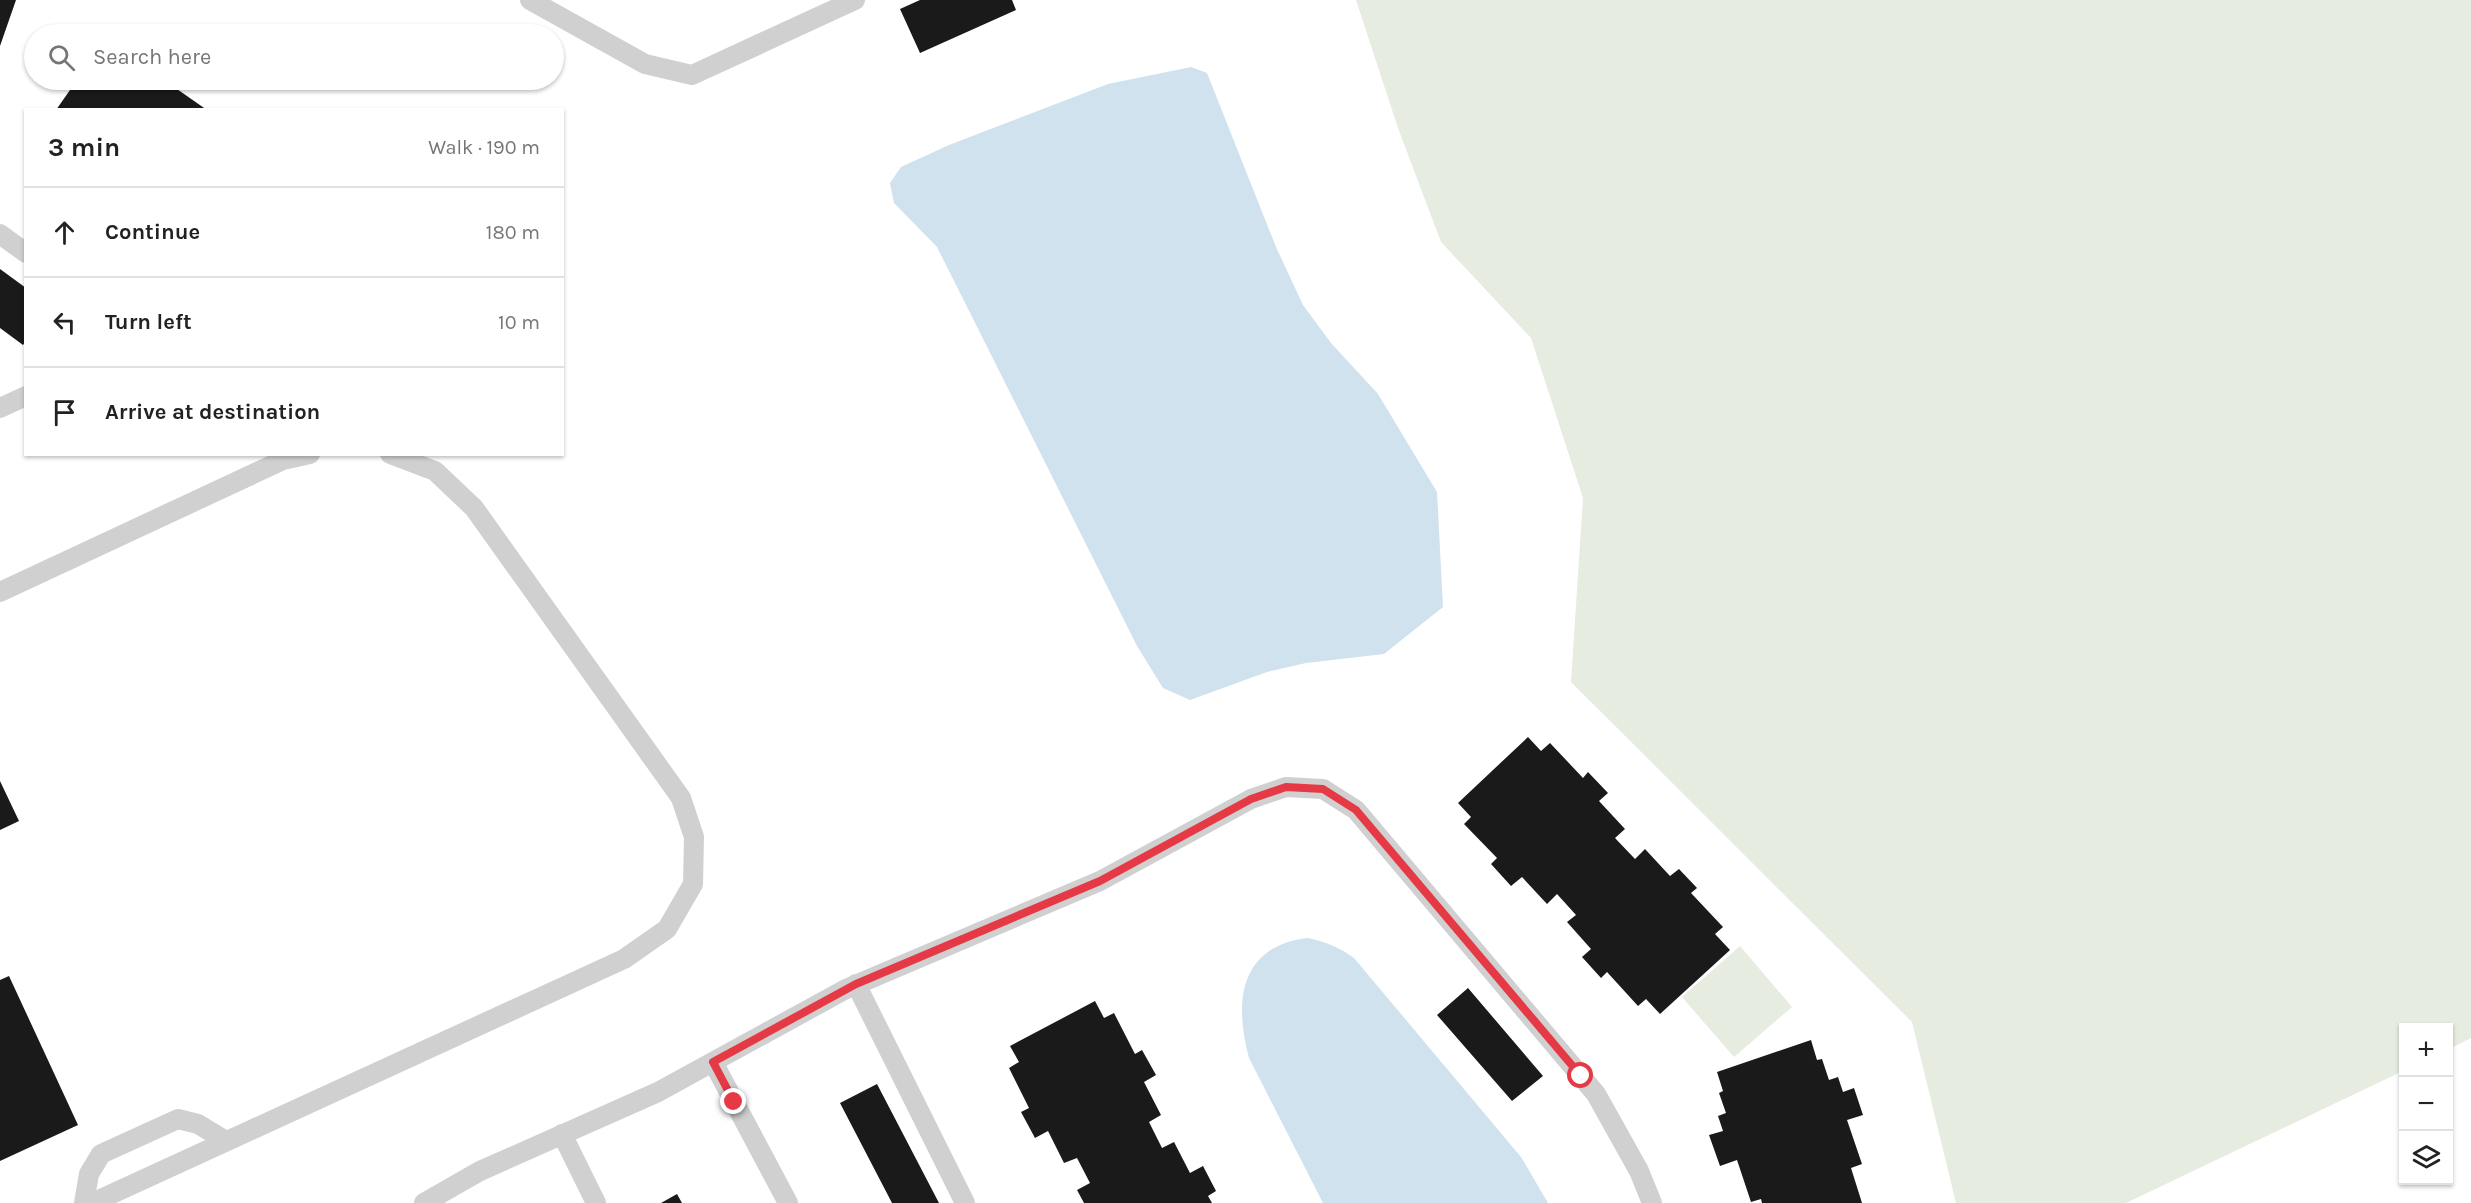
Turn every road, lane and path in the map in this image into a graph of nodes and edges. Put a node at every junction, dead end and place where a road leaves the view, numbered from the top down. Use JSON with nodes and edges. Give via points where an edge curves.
{"nodes":[{"id":1,"x":530,"y":0,"type":"edge"},
{"id":2,"x":855,"y":0,"type":"edge"},
{"id":3,"x":0,"y":234,"type":"edge"},
{"id":4,"x":24,"y":252,"type":"edge"},
{"id":5,"x":24,"y":397,"type":"edge"},
{"id":6,"x":0,"y":408,"type":"edge"},
{"id":7,"x":301,"y":456,"type":"edge"},
{"id":8,"x":395,"y":456,"type":"edge"},
{"id":9,"x":0,"y":592,"type":"edge"},
{"id":10,"x":856,"y":984,"type":"junction"},
{"id":11,"x":713,"y":1062,"type":"junction"},
{"id":12,"x":562,"y":1134,"type":"junction"},
{"id":13,"x":226,"y":1141,"type":"junction"},
{"id":14,"x":84,"y":1203,"type":"edge"},
{"id":15,"x":92,"y":1203,"type":"edge"},
{"id":16,"x":424,"y":1203,"type":"edge"},
{"id":17,"x":596,"y":1203,"type":"edge"},
{"id":18,"x":788,"y":1203,"type":"edge"},
{"id":19,"x":965,"y":1203,"type":"edge"},
{"id":20,"x":1652,"y":1203,"type":"edge"}],
"edges":[{"from":1,"to":2,"type":"lane","via":[[645,64],[692,75]]},
{"from":3,"to":4,"type":"lane"},
{"from":5,"to":6,"type":"lane"},
{"from":7,"to":9,"type":"lane","via":[[283,460]]},
{"from":8,"to":13,"type":"lane","via":[[435,471],[474,508],[681,798],[694,837],[693,884],[668,929],[624,959]]},
{"from":10,"to":11,"type":"lane"},
{"from":10,"to":19,"type":"lane"},
{"from":10,"to":20,"type":"lane","via":[[1100,881],[1251,799],[1286,787],[1323,789],[1356,810],[1596,1094],[1639,1171]]},
{"from":11,"to":12,"type":"lane","via":[[658,1092]]},
{"from":11,"to":18,"type":"lane"},
{"from":12,"to":16,"type":"lane","via":[[480,1171]]},
{"from":12,"to":17,"type":"lane"},
{"from":13,"to":14,"type":"lane","via":[[198,1124],[178,1119],[101,1154],[88,1174]]},
{"from":13,"to":15,"type":"lane"}]}
